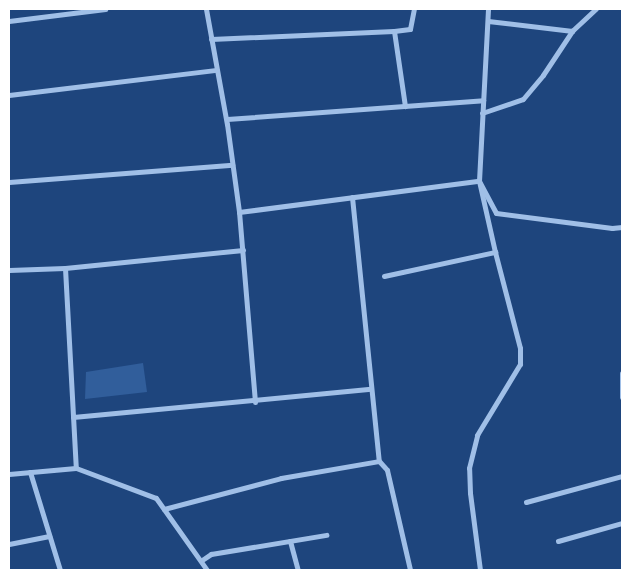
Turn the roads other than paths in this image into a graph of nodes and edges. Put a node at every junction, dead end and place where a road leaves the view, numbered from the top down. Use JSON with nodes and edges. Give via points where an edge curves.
{"nodes":[{"id":1,"x":104,"y":9,"type":"edge"},
{"id":2,"x":206,"y":9,"type":"edge"},
{"id":3,"x":414,"y":9,"type":"edge"},
{"id":4,"x":488,"y":9,"type":"edge"},
{"id":5,"x":596,"y":9,"type":"edge"},
{"id":6,"x":9,"y":21,"type":"edge"},
{"id":7,"x":488,"y":21,"type":"junction"},
{"id":8,"x":394,"y":31,"type":"junction"},
{"id":9,"x":572,"y":31,"type":"junction"},
{"id":10,"x":212,"y":39,"type":"junction"},
{"id":11,"x":217,"y":70,"type":"junction"},
{"id":12,"x":9,"y":95,"type":"edge"},
{"id":13,"x":483,"y":100,"type":"junction"},
{"id":14,"x":405,"y":106,"type":"junction"},
{"id":15,"x":482,"y":113,"type":"junction"},
{"id":16,"x":226,"y":119,"type":"junction"},
{"id":17,"x":232,"y":164,"type":"junction"},
{"id":18,"x":479,"y":181,"type":"junction"},
{"id":19,"x":9,"y":182,"type":"edge"},
{"id":20,"x":352,"y":198,"type":"junction"},
{"id":21,"x":239,"y":212,"type":"junction"},
{"id":22,"x":622,"y":227,"type":"edge"},
{"id":23,"x":243,"y":250,"type":"junction"},
{"id":24,"x":495,"y":252,"type":"junction"},
{"id":25,"x":65,"y":268,"type":"junction"},
{"id":26,"x":9,"y":270,"type":"edge"},
{"id":27,"x":384,"y":276,"type":"dead end"},
{"id":28,"x":622,"y":372,"type":"edge"},
{"id":29,"x":371,"y":390,"type":"junction"},
{"id":30,"x":622,"y":397,"type":"edge"},
{"id":31,"x":255,"y":402,"type":"junction"},
{"id":32,"x":73,"y":417,"type":"junction"},
{"id":33,"x":379,"y":462,"type":"junction"},
{"id":34,"x":76,"y":468,"type":"junction"},
{"id":35,"x":30,"y":472,"type":"junction"},
{"id":36,"x":9,"y":474,"type":"edge"},
{"id":37,"x":622,"y":476,"type":"edge"},
{"id":38,"x":526,"y":502,"type":"dead end"},
{"id":39,"x":164,"y":509,"type":"junction"},
{"id":40,"x":622,"y":523,"type":"edge"},
{"id":41,"x":326,"y":535,"type":"dead end"},
{"id":42,"x":49,"y":536,"type":"junction"},
{"id":43,"x":290,"y":541,"type":"junction"},
{"id":44,"x":558,"y":541,"type":"dead end"},
{"id":45,"x":9,"y":544,"type":"edge"},
{"id":46,"x":202,"y":560,"type":"junction"},
{"id":47,"x":60,"y":570,"type":"edge"},
{"id":48,"x":207,"y":570,"type":"edge"},
{"id":49,"x":298,"y":570,"type":"edge"},
{"id":50,"x":410,"y":570,"type":"edge"},
{"id":51,"x":480,"y":570,"type":"edge"}],
"edges":[{"from":1,"to":6,"type":"street"},
{"from":2,"to":10,"type":"street"},
{"from":3,"to":8,"type":"street","via":[[410,29]]},
{"from":4,"to":7,"type":"street"},
{"from":5,"to":9,"type":"street"},
{"from":7,"to":9,"type":"street"},
{"from":7,"to":13,"type":"street"},
{"from":8,"to":10,"type":"street"},
{"from":8,"to":14,"type":"street"},
{"from":9,"to":15,"type":"street","via":[[523,99]]},
{"from":10,"to":11,"type":"street"},
{"from":11,"to":12,"type":"street"},
{"from":11,"to":16,"type":"street"},
{"from":13,"to":14,"type":"street"},
{"from":13,"to":15,"type":"street"},
{"from":14,"to":16,"type":"street"},
{"from":15,"to":18,"type":"street"},
{"from":16,"to":17,"type":"street"},
{"from":17,"to":19,"type":"street"},
{"from":17,"to":21,"type":"street"},
{"from":18,"to":20,"type":"street"},
{"from":18,"to":22,"type":"street","via":[[496,213]]},
{"from":18,"to":24,"type":"street"},
{"from":20,"to":21,"type":"street"},
{"from":20,"to":29,"type":"street"},
{"from":21,"to":23,"type":"street"},
{"from":23,"to":25,"type":"street"},
{"from":23,"to":31,"type":"street"},
{"from":24,"to":27,"type":"street"},
{"from":24,"to":51,"type":"street","via":[[520,348],[520,364],[477,435],[469,468]]},
{"from":25,"to":26,"type":"street"},
{"from":25,"to":32,"type":"street"},
{"from":28,"to":30,"type":"street"},
{"from":29,"to":31,"type":"street"},
{"from":29,"to":33,"type":"street"},
{"from":31,"to":32,"type":"street"},
{"from":32,"to":34,"type":"street"},
{"from":33,"to":39,"type":"street","via":[[280,478]]},
{"from":33,"to":50,"type":"street","via":[[387,470]]},
{"from":34,"to":35,"type":"street"},
{"from":34,"to":39,"type":"street","via":[[156,498]]},
{"from":35,"to":36,"type":"street"},
{"from":35,"to":42,"type":"street"},
{"from":37,"to":38,"type":"street"},
{"from":39,"to":46,"type":"street"},
{"from":40,"to":44,"type":"street"},
{"from":41,"to":43,"type":"street"},
{"from":42,"to":45,"type":"street"},
{"from":42,"to":47,"type":"street"},
{"from":43,"to":46,"type":"street","via":[[211,554]]},
{"from":43,"to":49,"type":"street"},
{"from":46,"to":48,"type":"street"}]}
